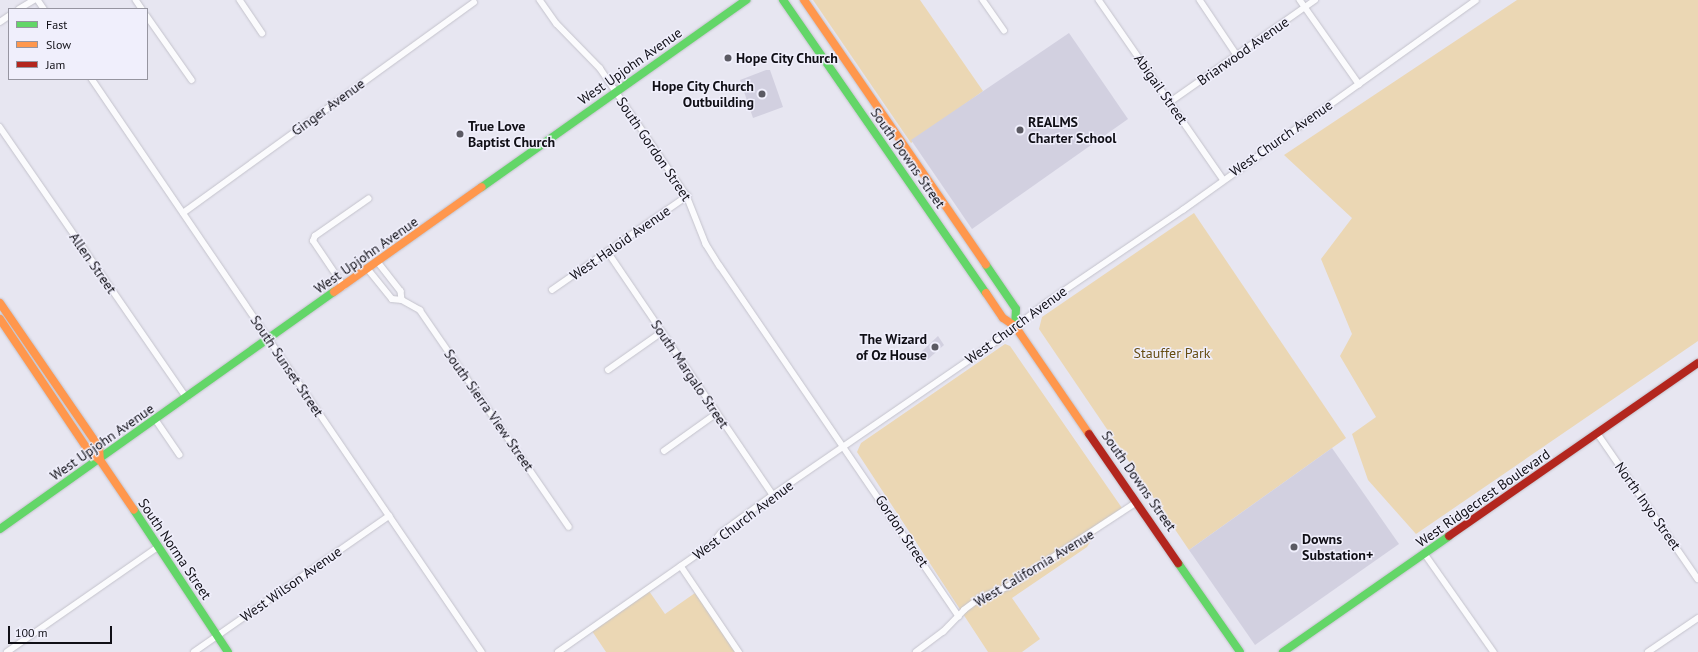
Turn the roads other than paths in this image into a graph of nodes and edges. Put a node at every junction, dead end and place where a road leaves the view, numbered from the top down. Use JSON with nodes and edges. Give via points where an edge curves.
{"nodes":[{"id":1,"x":34,"y":0,"type":"edge"},
{"id":2,"x":240,"y":0,"type":"edge"},
{"id":3,"x":540,"y":0,"type":"edge"},
{"id":4,"x":746,"y":0,"type":"edge"},
{"id":5,"x":784,"y":0,"type":"edge"},
{"id":6,"x":804,"y":0,"type":"edge"},
{"id":7,"x":983,"y":0,"type":"edge"},
{"id":8,"x":1100,"y":0,"type":"edge"},
{"id":9,"x":1200,"y":0,"type":"edge"},
{"id":10,"x":1300,"y":0,"type":"edge"},
{"id":11,"x":1315,"y":0,"type":"edge"},
{"id":12,"x":1476,"y":0,"type":"edge"},
{"id":13,"x":474,"y":2,"type":"dead end"},
{"id":14,"x":1305,"y":7,"type":"junction"},
{"id":15,"x":21,"y":8,"type":"edge"},
{"id":16,"x":148,"y":17,"type":"edge"},
{"id":17,"x":1004,"y":30,"type":"dead end"},
{"id":18,"x":262,"y":33,"type":"dead end"},
{"id":19,"x":1238,"y":55,"type":"junction"},
{"id":20,"x":93,"y":80,"type":"edge"},
{"id":21,"x":192,"y":80,"type":"dead end"},
{"id":22,"x":1359,"y":84,"type":"junction"},
{"id":23,"x":616,"y":92,"type":"junction"},
{"id":24,"x":1170,"y":102,"type":"junction"},
{"id":25,"x":0,"y":127,"type":"edge"},
{"id":26,"x":1223,"y":179,"type":"junction"},
{"id":27,"x":687,"y":196,"type":"junction"},
{"id":28,"x":368,"y":199,"type":"dead end"},
{"id":29,"x":183,"y":213,"type":"junction"},
{"id":30,"x":608,"y":252,"type":"junction"},
{"id":31,"x":378,"y":262,"type":"junction"},
{"id":32,"x":368,"y":269,"type":"junction"},
{"id":33,"x":344,"y":287,"type":"junction"},
{"id":34,"x":552,"y":290,"type":"dead end"},
{"id":35,"x":402,"y":300,"type":"junction"},
{"id":36,"x":0,"y":303,"type":"edge"},
{"id":37,"x":0,"y":319,"type":"edge"},
{"id":38,"x":1015,"y":326,"type":"junction"},
{"id":39,"x":662,"y":332,"type":"junction"},
{"id":40,"x":269,"y":340,"type":"junction"},
{"id":41,"x":1698,"y":363,"type":"edge"},
{"id":42,"x":608,"y":370,"type":"dead end"},
{"id":43,"x":187,"y":398,"type":"junction"},
{"id":44,"x":717,"y":413,"type":"junction"},
{"id":45,"x":156,"y":420,"type":"junction"},
{"id":46,"x":1598,"y":434,"type":"junction"},
{"id":47,"x":844,"y":448,"type":"junction"},
{"id":48,"x":664,"y":451,"type":"dead end"},
{"id":49,"x":180,"y":455,"type":"dead end"},
{"id":50,"x":100,"y":460,"type":"junction"},
{"id":51,"x":773,"y":495,"type":"junction"},
{"id":52,"x":1137,"y":502,"type":"junction"},
{"id":53,"x":389,"y":516,"type":"junction"},
{"id":54,"x":569,"y":526,"type":"dead end"},
{"id":55,"x":0,"y":528,"type":"edge"},
{"id":56,"x":158,"y":547,"type":"junction"},
{"id":57,"x":1425,"y":554,"type":"junction"},
{"id":58,"x":681,"y":566,"type":"junction"},
{"id":59,"x":1698,"y":579,"type":"edge"},
{"id":60,"x":959,"y":616,"type":"junction"},
{"id":61,"x":1698,"y":618,"type":"edge"},
{"id":62,"x":217,"y":636,"type":"junction"},
{"id":63,"x":7,"y":652,"type":"edge"},
{"id":64,"x":194,"y":652,"type":"edge"},
{"id":65,"x":228,"y":652,"type":"edge"},
{"id":66,"x":482,"y":652,"type":"edge"},
{"id":67,"x":558,"y":652,"type":"edge"},
{"id":68,"x":739,"y":652,"type":"edge"},
{"id":69,"x":916,"y":652,"type":"edge"},
{"id":70,"x":1240,"y":652,"type":"edge"},
{"id":71,"x":1283,"y":652,"type":"edge"},
{"id":72,"x":1494,"y":652,"type":"edge"},
{"id":73,"x":1648,"y":652,"type":"edge"}],
"edges":[{"from":1,"to":15,"type":"street"},
{"from":2,"to":18,"type":"street"},
{"from":3,"to":23,"type":"street","name":"South Gordon Street","via":[[558,24],[600,68]]},
{"from":4,"to":23,"type":"main road","name":"West Upjohn Avenue"},
{"from":5,"to":38,"type":"main road","name":"South Downs Street","via":[[1002,318]]},
{"from":6,"to":38,"type":"main road","name":"South Downs Street","via":[[1016,309]]},
{"from":7,"to":17,"type":"street"},
{"from":8,"to":24,"type":"street","name":"Abigail Street"},
{"from":9,"to":19,"type":"street"},
{"from":10,"to":14,"type":"street"},
{"from":11,"to":14,"type":"street","name":"Briarwood Avenue"},
{"from":12,"to":22,"type":"street","name":"West Church Avenue"},
{"from":13,"to":29,"type":"street","name":"Ginger Avenue"},
{"from":14,"to":19,"type":"street","name":"Briarwood Avenue"},
{"from":14,"to":22,"type":"street"},
{"from":16,"to":21,"type":"street"},
{"from":19,"to":24,"type":"street","name":"Briarwood Avenue"},
{"from":20,"to":29,"type":"street","name":"South Sunset Street"},
{"from":22,"to":26,"type":"street","name":"West Church Avenue"},
{"from":23,"to":27,"type":"street","name":"South Gordon Street"},
{"from":23,"to":31,"type":"main road","name":"West Upjohn Avenue"},
{"from":24,"to":26,"type":"street","name":"Abigail Street"},
{"from":25,"to":43,"type":"street","name":"Allen Street"},
{"from":26,"to":38,"type":"street","name":"West Church Avenue"},
{"from":27,"to":30,"type":"street","name":"West Haloid Avenue"},
{"from":27,"to":47,"type":"street","name":"South Gordon Street","via":[[706,244]]},
{"from":28,"to":33,"type":"street","via":[[315,236],[313,240]]},
{"from":29,"to":40,"type":"street","name":"South Sunset Street"},
{"from":30,"to":34,"type":"street","name":"West Haloid Avenue"},
{"from":30,"to":39,"type":"street","name":"South Margalo Street"},
{"from":31,"to":32,"type":"main road","name":"West Upjohn Avenue"},
{"from":31,"to":35,"type":"street","via":[[401,291]]},
{"from":32,"to":33,"type":"main road","name":"West Upjohn Avenue"},
{"from":32,"to":35,"type":"street","name":"South Sierra View Street","via":[[392,299]]},
{"from":33,"to":40,"type":"main road","name":"West Upjohn Avenue"},
{"from":35,"to":54,"type":"street","name":"South Sierra View Street","via":[[420,310]]},
{"from":36,"to":50,"type":"main road","name":"South Norma Street","via":[[100,447]]},
{"from":37,"to":50,"type":"main road","name":"South Norma Street","via":[[90,453]]},
{"from":38,"to":47,"type":"street","name":"West Church Avenue"},
{"from":38,"to":52,"type":"main road","name":"South Downs Street"},
{"from":39,"to":42,"type":"street"},
{"from":39,"to":44,"type":"street","name":"South Margalo Street"},
{"from":40,"to":43,"type":"main road","name":"West Upjohn Avenue"},
{"from":40,"to":53,"type":"street","name":"South Sunset Street"},
{"from":41,"to":46,"type":"main road","name":"West Ridgecrest Boulevard"},
{"from":43,"to":45,"type":"main road","name":"West Upjohn Avenue"},
{"from":44,"to":48,"type":"street"},
{"from":44,"to":51,"type":"street","name":"South Margalo Street"},
{"from":45,"to":49,"type":"street"},
{"from":45,"to":50,"type":"main road","name":"West Upjohn Avenue"},
{"from":46,"to":57,"type":"main road","name":"West Ridgecrest Boulevard"},
{"from":46,"to":59,"type":"street","name":"North Inyo Street"},
{"from":47,"to":51,"type":"street","name":"West Church Avenue"},
{"from":47,"to":60,"type":"street","name":"Gordon Street"},
{"from":50,"to":55,"type":"main road","name":"West Upjohn Avenue"},
{"from":50,"to":56,"type":"main road","name":"South Norma Street"},
{"from":51,"to":58,"type":"street","name":"West Church Avenue"},
{"from":52,"to":60,"type":"street","name":"West California Avenue","via":[[1009,586],[980,598]]},
{"from":52,"to":70,"type":"main road","name":"South Downs Street"},
{"from":53,"to":62,"type":"street","name":"West Wilson Avenue"},
{"from":53,"to":66,"type":"street","name":"South Sunset Street"},
{"from":56,"to":62,"type":"main road","name":"South Norma Street"},
{"from":56,"to":63,"type":"street"},
{"from":57,"to":71,"type":"main road","name":"West Ridgecrest Boulevard"},
{"from":57,"to":72,"type":"street"},
{"from":58,"to":67,"type":"street","name":"West Church Avenue"},
{"from":58,"to":68,"type":"street"},
{"from":60,"to":69,"type":"street","name":"West California Avenue"},
{"from":61,"to":73,"type":"street"},
{"from":62,"to":64,"type":"street","name":"West Wilson Avenue"},
{"from":62,"to":65,"type":"main road","name":"South Norma Street"}]}
